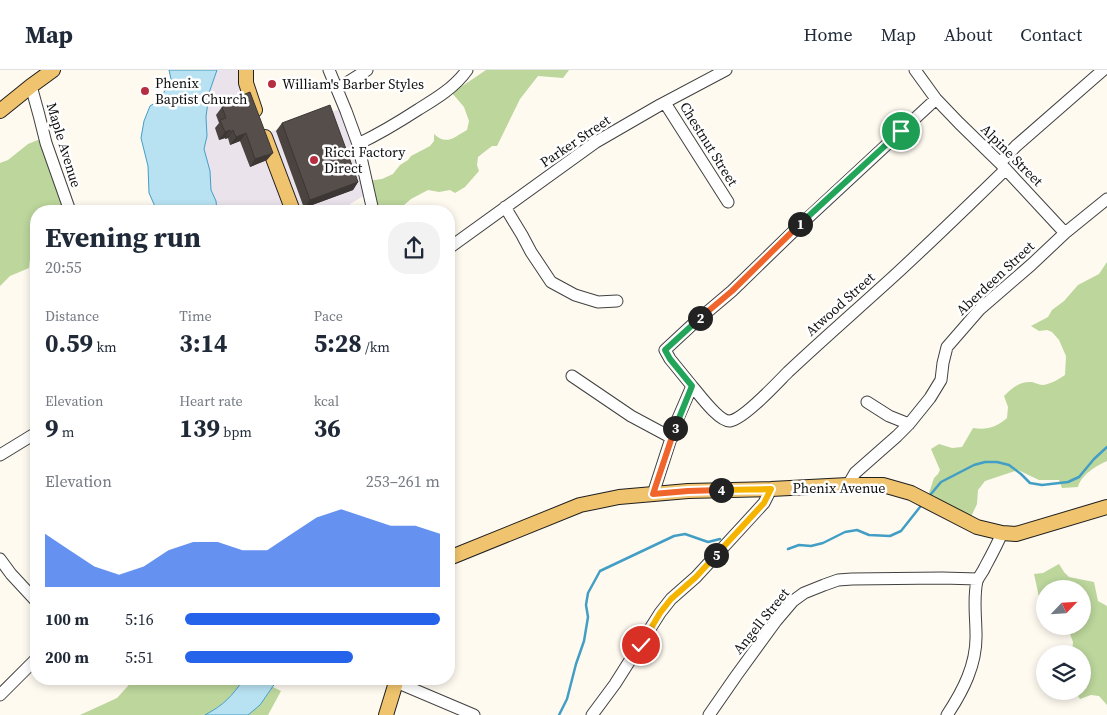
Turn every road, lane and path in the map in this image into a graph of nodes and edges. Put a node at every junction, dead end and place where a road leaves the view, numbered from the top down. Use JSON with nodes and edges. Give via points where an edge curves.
{"nodes":[{"id":1,"x":54,"y":70,"type":"edge"},
{"id":2,"x":246,"y":70,"type":"edge"},
{"id":3,"x":328,"y":70,"type":"edge"},
{"id":4,"x":367,"y":70,"type":"edge"},
{"id":5,"x":467,"y":70,"type":"edge"},
{"id":6,"x":726,"y":70,"type":"edge"},
{"id":7,"x":915,"y":70,"type":"edge"},
{"id":8,"x":1099,"y":71,"type":"edge"},
{"id":9,"x":31,"y":86,"type":"junction"},
{"id":10,"x":337,"y":89,"type":"junction"},
{"id":11,"x":936,"y":99,"type":"junction"},
{"id":12,"x":665,"y":103,"type":"junction"},
{"id":13,"x":0,"y":111,"type":"edge"},
{"id":14,"x":358,"y":144,"type":"junction"},
{"id":15,"x":1003,"y":166,"type":"junction"},
{"id":16,"x":1107,"y":199,"type":"edge"},
{"id":17,"x":728,"y":202,"type":"dead end"},
{"id":18,"x":68,"y":205,"type":"edge"},
{"id":19,"x":291,"y":205,"type":"edge"},
{"id":20,"x":372,"y":205,"type":"edge"},
{"id":21,"x":505,"y":207,"type":"junction"},
{"id":22,"x":1065,"y":233,"type":"junction"},
{"id":23,"x":455,"y":244,"type":"edge"},
{"id":24,"x":617,"y":301,"type":"dead end"},
{"id":25,"x":572,"y":376,"type":"dead end"},
{"id":26,"x":692,"y":386,"type":"junction"},
{"id":27,"x":867,"y":402,"type":"dead end"},
{"id":28,"x":909,"y":424,"type":"junction"},
{"id":29,"x":30,"y":437,"type":"edge"},
{"id":30,"x":672,"y":438,"type":"junction"},
{"id":31,"x":0,"y":455,"type":"edge"},
{"id":32,"x":848,"y":485,"type":"junction"},
{"id":33,"x":771,"y":489,"type":"junction"},
{"id":34,"x":653,"y":494,"type":"junction"},
{"id":35,"x":1107,"y":507,"type":"edge"},
{"id":36,"x":1002,"y":533,"type":"junction"},
{"id":37,"x":455,"y":556,"type":"edge"},
{"id":38,"x":0,"y":559,"type":"edge"},
{"id":39,"x":978,"y":579,"type":"junction"},
{"id":40,"x":30,"y":595,"type":"edge"},
{"id":41,"x":30,"y":664,"type":"edge"},
{"id":42,"x":395,"y":685,"type":"edge"},
{"id":43,"x":405,"y":685,"type":"edge"},
{"id":44,"x":0,"y":696,"type":"edge"},
{"id":45,"x":386,"y":715,"type":"edge"},
{"id":46,"x":474,"y":715,"type":"edge"},
{"id":47,"x":592,"y":715,"type":"edge"},
{"id":48,"x":709,"y":715,"type":"edge"},
{"id":49,"x":947,"y":715,"type":"edge"}],
"edges":[{"from":1,"to":9,"type":"main road"},
{"from":2,"to":19,"type":"main road","via":[[251,100]]},
{"from":3,"to":10,"type":"street"},
{"from":4,"to":10,"type":"street"},
{"from":5,"to":14,"type":"street","via":[[450,89],[385,131]]},
{"from":6,"to":12,"type":"street","name":"Parker Street"},
{"from":7,"to":11,"type":"street","name":"Alpine Street"},
{"from":8,"to":15,"type":"street","via":[[1016,146]]},
{"from":9,"to":13,"type":"main road"},
{"from":9,"to":18,"type":"street","name":"Maple Avenue","via":[[46,143]]},
{"from":10,"to":14,"type":"street"},
{"from":11,"to":15,"type":"street","name":"Alpine Street"},
{"from":11,"to":26,"type":"street","via":[[665,350]]},
{"from":12,"to":17,"type":"street","name":"Chestnut Street"},
{"from":12,"to":21,"type":"street","name":"Parker Street","via":[[596,142]]},
{"from":14,"to":20,"type":"street"},
{"from":15,"to":22,"type":"street","name":"Alpine Street"},
{"from":15,"to":26,"type":"street","name":"Atwood Street","via":[[895,274],[748,411],[726,421]]},
{"from":16,"to":22,"type":"street","name":"Aberdeen Street"},
{"from":21,"to":23,"type":"street","name":"Parker Street"},
{"from":21,"to":24,"type":"street","via":[[551,282],[575,295],[598,302]]},
{"from":22,"to":28,"type":"street","name":"Aberdeen Street","via":[[980,309],[947,347],[941,380]]},
{"from":25,"to":30,"type":"street","via":[[631,416]]},
{"from":26,"to":30,"type":"street"},
{"from":27,"to":28,"type":"street"},
{"from":28,"to":32,"type":"street","name":"Aberdeen Street","via":[[854,473]]},
{"from":29,"to":31,"type":"street"},
{"from":30,"to":34,"type":"street"},
{"from":32,"to":33,"type":"main road","name":"Phenix Avenue"},
{"from":32,"to":36,"type":"main road","name":"Phenix Avenue","via":[[883,485],[899,489],[977,527]]},
{"from":33,"to":34,"type":"main road","name":"Phenix Avenue"},
{"from":33,"to":47,"type":"street","via":[[764,503],[696,577],[671,599]]},
{"from":34,"to":37,"type":"main road","name":"Phenix Avenue","via":[[580,505]]},
{"from":35,"to":36,"type":"main road","name":"Phenix Avenue","via":[[1016,534]]},
{"from":36,"to":39,"type":"street"},
{"from":38,"to":40,"type":"street"},
{"from":39,"to":48,"type":"street","name":"Angell Street","via":[[838,580],[804,593],[776,621]]},
{"from":39,"to":49,"type":"street","via":[[974,660],[959,697]]},
{"from":41,"to":44,"type":"street"},
{"from":42,"to":45,"type":"main road"},
{"from":43,"to":46,"type":"street"}]}
